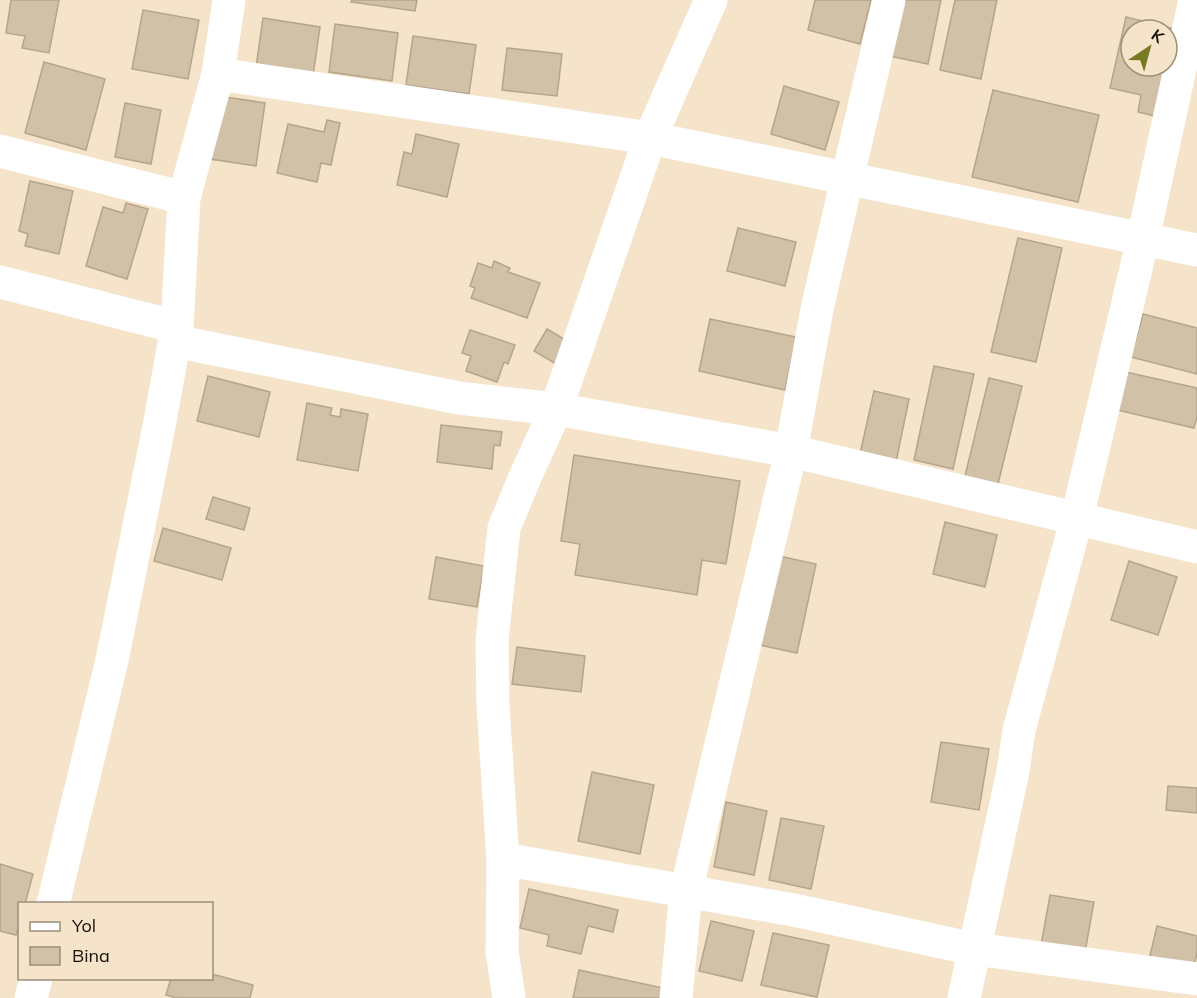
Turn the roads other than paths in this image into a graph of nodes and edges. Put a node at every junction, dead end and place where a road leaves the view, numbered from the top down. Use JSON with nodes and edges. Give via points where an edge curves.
{"nodes":[{"id":1,"x":229,"y":0,"type":"edge"},
{"id":2,"x":711,"y":0,"type":"edge"},
{"id":3,"x":889,"y":0,"type":"edge"},
{"id":4,"x":1195,"y":0,"type":"edge"},
{"id":5,"x":218,"y":74,"type":"junction"},
{"id":6,"x":650,"y":138,"type":"junction"},
{"id":7,"x":0,"y":151,"type":"edge"},
{"id":8,"x":847,"y":178,"type":"junction"},
{"id":9,"x":184,"y":198,"type":"junction"},
{"id":10,"x":1143,"y":239,"type":"junction"},
{"id":11,"x":1197,"y":250,"type":"edge"},
{"id":12,"x":0,"y":282,"type":"edge"},
{"id":13,"x":175,"y":334,"type":"junction"},
{"id":14,"x":556,"y":410,"type":"junction"},
{"id":15,"x":791,"y":451,"type":"junction"},
{"id":16,"x":1077,"y":518,"type":"junction"},
{"id":17,"x":1197,"y":547,"type":"edge"},
{"id":18,"x":503,"y":859,"type":"junction"},
{"id":19,"x":686,"y":891,"type":"junction"},
{"id":20,"x":53,"y":902,"type":"edge"},
{"id":21,"x":974,"y":949,"type":"junction"},
{"id":22,"x":36,"y":980,"type":"edge"},
{"id":23,"x":1197,"y":980,"type":"edge"},
{"id":24,"x":31,"y":998,"type":"edge"},
{"id":25,"x":509,"y":998,"type":"edge"},
{"id":26,"x":676,"y":998,"type":"edge"},
{"id":27,"x":963,"y":998,"type":"edge"},
{"id":28,"x":1193,"y":998,"type":"edge"}],
"edges":[{"from":1,"to":5,"type":"street"},
{"from":2,"to":6,"type":"street"},
{"from":3,"to":8,"type":"street"},
{"from":4,"to":10,"type":"street"},
{"from":5,"to":6,"type":"street"},
{"from":5,"to":9,"type":"street"},
{"from":6,"to":8,"type":"street"},
{"from":6,"to":14,"type":"street"},
{"from":7,"to":9,"type":"street"},
{"from":8,"to":10,"type":"street"},
{"from":8,"to":15,"type":"street","via":[[818,304]]},
{"from":9,"to":13,"type":"street"},
{"from":10,"to":11,"type":"street"},
{"from":10,"to":16,"type":"street"},
{"from":12,"to":13,"type":"street"},
{"from":13,"to":14,"type":"street","via":[[459,398]]},
{"from":13,"to":20,"type":"street","via":[[111,660]]},
{"from":14,"to":15,"type":"street"},
{"from":14,"to":18,"type":"street","via":[[504,528],[498,576],[492,651]]},
{"from":15,"to":16,"type":"street"},
{"from":15,"to":19,"type":"street"},
{"from":16,"to":17,"type":"street"},
{"from":16,"to":21,"type":"street","via":[[1019,730]]},
{"from":18,"to":19,"type":"street"},
{"from":18,"to":25,"type":"street","via":[[502,951]]},
{"from":19,"to":21,"type":"street","via":[[794,909]]},
{"from":19,"to":26,"type":"street"},
{"from":21,"to":23,"type":"street"},
{"from":21,"to":27,"type":"street"},
{"from":22,"to":24,"type":"street"},
{"from":23,"to":28,"type":"street"}]}
